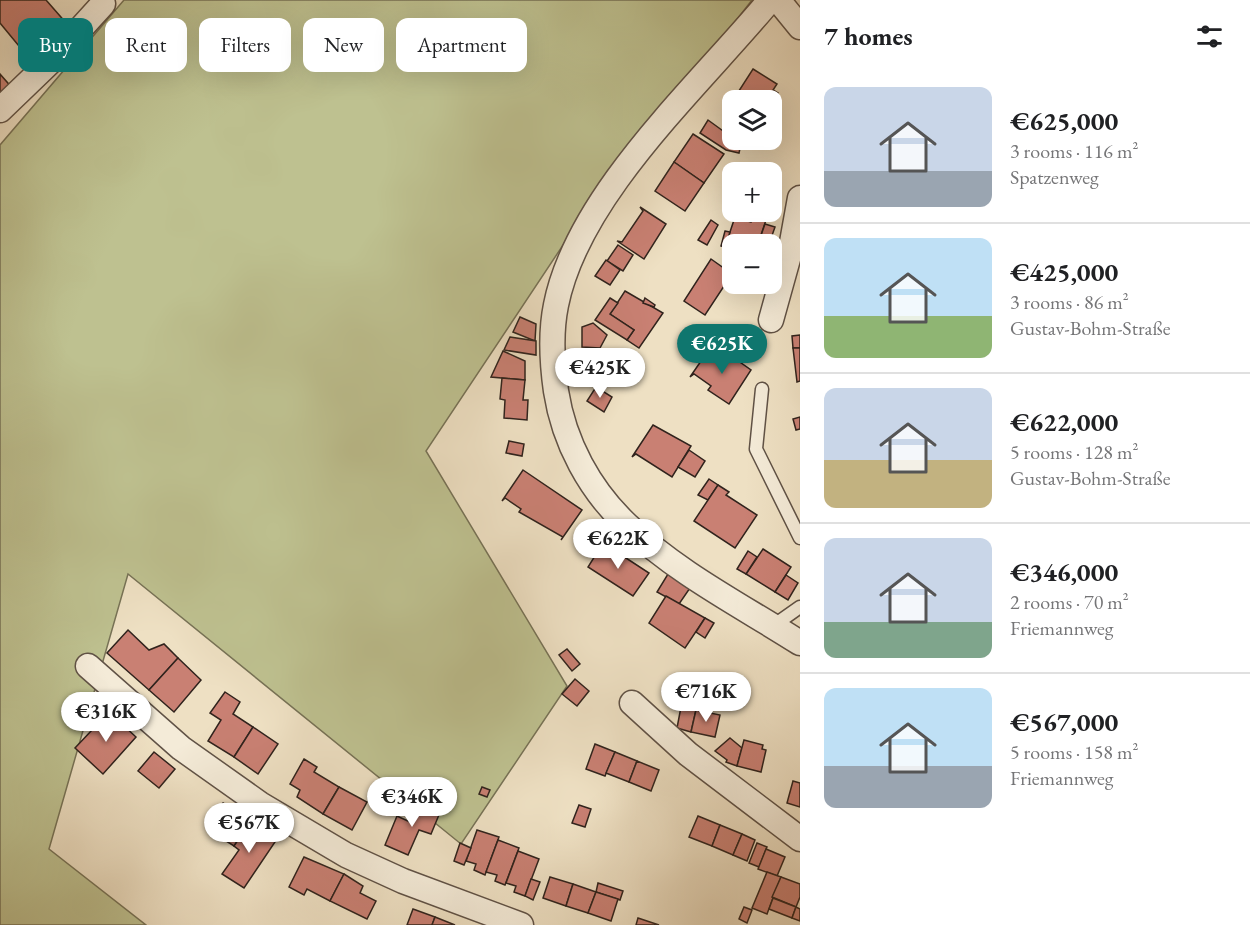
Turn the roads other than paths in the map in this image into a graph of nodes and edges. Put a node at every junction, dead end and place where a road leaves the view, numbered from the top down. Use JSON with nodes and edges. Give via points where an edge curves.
{"nodes":[{"id":1,"x":770,"y":0,"type":"edge"},
{"id":2,"x":778,"y":0,"type":"edge"},
{"id":3,"x":103,"y":4,"type":"dead end"},
{"id":4,"x":800,"y":27,"type":"edge"},
{"id":5,"x":0,"y":110,"type":"edge"},
{"id":6,"x":800,"y":198,"type":"edge"},
{"id":7,"x":771,"y":320,"type":"dead end"},
{"id":8,"x":762,"y":388,"type":"dead end"},
{"id":9,"x":800,"y":538,"type":"edge"},
{"id":10,"x":800,"y":607,"type":"edge"},
{"id":11,"x":773,"y":626,"type":"junction"},
{"id":12,"x":800,"y":643,"type":"edge"},
{"id":13,"x":88,"y":666,"type":"dead end"},
{"id":14,"x":632,"y":703,"type":"dead end"},
{"id":15,"x":800,"y":839,"type":"edge"},
{"id":16,"x":521,"y":925,"type":"edge"}],
"edges":[{"from":1,"to":11,"type":"street","via":[[670,114],[599,206],[578,241],[561,284],[555,306],[552,352],[558,406],[565,429],[604,502],[653,548]]},
{"from":2,"to":4,"type":"street"},
{"from":3,"to":5,"type":"street"},
{"from":6,"to":7,"type":"street"},
{"from":8,"to":9,"type":"lane","via":[[756,449]]},
{"from":10,"to":11,"type":"lane"},
{"from":11,"to":12,"type":"street"},
{"from":13,"to":16,"type":"street","via":[[181,748],[260,804],[346,855]]},
{"from":14,"to":15,"type":"street","via":[[688,754]]}]}
